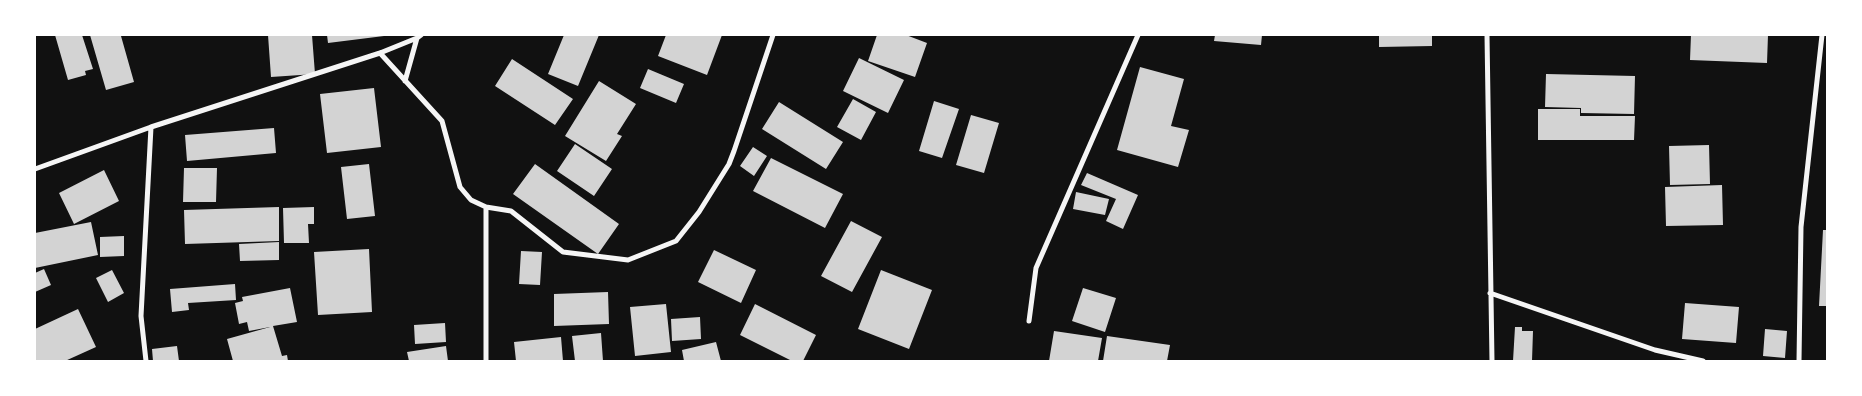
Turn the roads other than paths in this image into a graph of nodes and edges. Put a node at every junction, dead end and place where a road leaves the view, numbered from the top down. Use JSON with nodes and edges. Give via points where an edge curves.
{"nodes":[{"id":1,"x":773,"y":35,"type":"edge"},
{"id":2,"x":1138,"y":35,"type":"edge"},
{"id":3,"x":1486,"y":35,"type":"edge"},
{"id":4,"x":1822,"y":35,"type":"edge"},
{"id":5,"x":419,"y":37,"type":"edge"},
{"id":6,"x":380,"y":53,"type":"junction"},
{"id":7,"x":405,"y":82,"type":"junction"},
{"id":8,"x":151,"y":127,"type":"junction"},
{"id":9,"x":35,"y":169,"type":"edge"},
{"id":10,"x":486,"y":207,"type":"junction"},
{"id":11,"x":1490,"y":293,"type":"junction"},
{"id":12,"x":1029,"y":321,"type":"dead end"},
{"id":13,"x":146,"y":361,"type":"edge"},
{"id":14,"x":486,"y":361,"type":"edge"},
{"id":15,"x":1492,"y":361,"type":"edge"},
{"id":16,"x":1702,"y":361,"type":"edge"},
{"id":17,"x":1799,"y":361,"type":"edge"}],
"edges":[{"from":1,"to":10,"type":"street","via":[[729,164],[699,212],[676,241],[628,260],[563,252],[511,211]]},
{"from":2,"to":12,"type":"street","via":[[1036,268]]},
{"from":3,"to":11,"type":"street"},
{"from":4,"to":17,"type":"street","via":[[1801,227]]},
{"from":5,"to":6,"type":"street"},
{"from":5,"to":7,"type":"street"},
{"from":6,"to":7,"type":"street"},
{"from":6,"to":8,"type":"street"},
{"from":7,"to":10,"type":"street","via":[[442,122],[460,187],[471,200]]},
{"from":8,"to":9,"type":"street"},
{"from":8,"to":13,"type":"street","via":[[141,316]]},
{"from":10,"to":14,"type":"street"},
{"from":11,"to":15,"type":"street"},
{"from":11,"to":16,"type":"street","via":[[1655,350]]}]}
